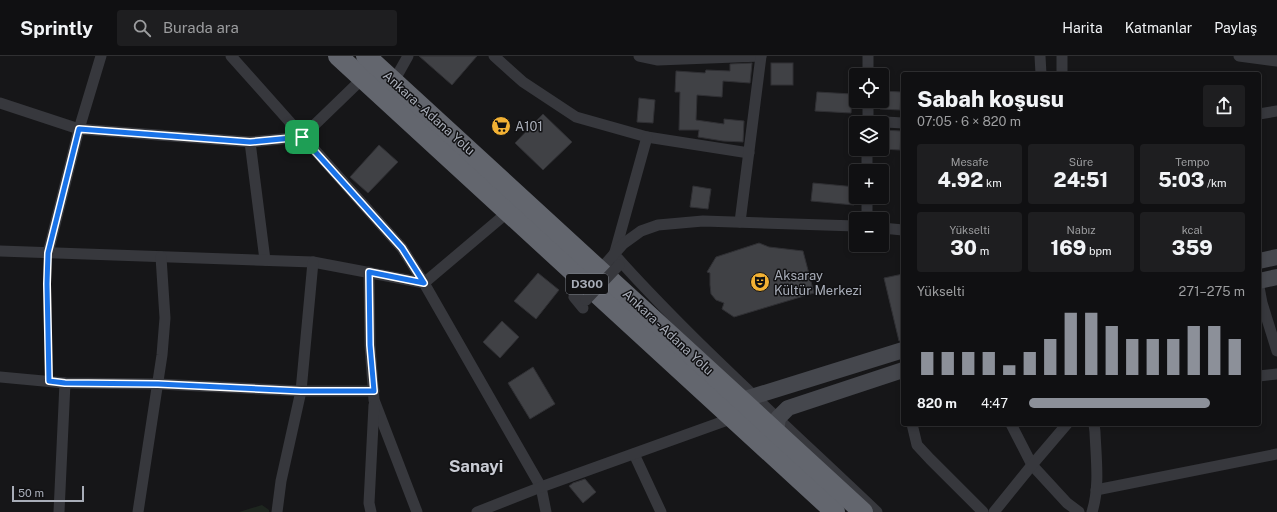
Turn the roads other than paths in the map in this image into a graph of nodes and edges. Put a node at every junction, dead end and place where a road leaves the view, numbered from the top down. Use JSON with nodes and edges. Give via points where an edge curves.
{"nodes":[{"id":1,"x":102,"y":56,"type":"edge"},
{"id":2,"x":231,"y":56,"type":"edge"},
{"id":3,"x":338,"y":56,"type":"edge"},
{"id":4,"x":366,"y":56,"type":"edge"},
{"id":5,"x":408,"y":56,"type":"edge"},
{"id":6,"x":494,"y":56,"type":"edge"},
{"id":7,"x":639,"y":56,"type":"edge"},
{"id":8,"x":761,"y":56,"type":"edge"},
{"id":9,"x":868,"y":56,"type":"edge"},
{"id":10,"x":1040,"y":56,"type":"edge"},
{"id":11,"x":1062,"y":56,"type":"edge"},
{"id":12,"x":1239,"y":56,"type":"edge"},
{"id":13,"x":668,"y":58,"type":"edge"},
{"id":14,"x":1277,"y":61,"type":"edge"},
{"id":15,"x":868,"y":68,"type":"edge"},
{"id":16,"x":1041,"y":72,"type":"edge"},
{"id":17,"x":1062,"y":72,"type":"edge"},
{"id":18,"x":362,"y":78,"type":"junction"},
{"id":19,"x":394,"y":81,"type":"junction"},
{"id":20,"x":0,"y":103,"type":"edge"},
{"id":21,"x":1277,"y":110,"type":"edge"},
{"id":22,"x":1261,"y":114,"type":"edge"},
{"id":23,"x":889,"y":123,"type":"edge"},
{"id":24,"x":901,"y":124,"type":"edge"},
{"id":25,"x":79,"y":129,"type":"junction"},
{"id":26,"x":302,"y":137,"type":"junction"},
{"id":27,"x":646,"y":137,"type":"junction"},
{"id":28,"x":250,"y":142,"type":"junction"},
{"id":29,"x":749,"y":153,"type":"junction"},
{"id":30,"x":508,"y":212,"type":"junction"},
{"id":31,"x":740,"y":222,"type":"junction"},
{"id":32,"x":849,"y":226,"type":"edge"},
{"id":33,"x":889,"y":229,"type":"edge"},
{"id":34,"x":901,"y":230,"type":"edge"},
{"id":35,"x":0,"y":252,"type":"edge"},
{"id":36,"x":48,"y":253,"type":"junction"},
{"id":37,"x":614,"y":253,"type":"junction"},
{"id":38,"x":162,"y":256,"type":"junction"},
{"id":39,"x":1277,"y":257,"type":"edge"},
{"id":40,"x":265,"y":260,"type":"junction"},
{"id":41,"x":1261,"y":261,"type":"edge"},
{"id":42,"x":313,"y":262,"type":"junction"},
{"id":43,"x":610,"y":268,"type":"junction"},
{"id":44,"x":369,"y":272,"type":"junction"},
{"id":45,"x":1277,"y":277,"type":"edge"},
{"id":46,"x":636,"y":280,"type":"junction"},
{"id":47,"x":1261,"y":281,"type":"edge"},
{"id":48,"x":424,"y":283,"type":"junction"},
{"id":49,"x":1261,"y":298,"type":"edge"},
{"id":50,"x":585,"y":304,"type":"dead end"},
{"id":51,"x":901,"y":351,"type":"edge"},
{"id":52,"x":1277,"y":351,"type":"edge"},
{"id":53,"x":901,"y":372,"type":"edge"},
{"id":54,"x":1277,"y":374,"type":"edge"},
{"id":55,"x":1261,"y":376,"type":"edge"},
{"id":56,"x":0,"y":377,"type":"edge"},
{"id":57,"x":49,"y":381,"type":"junction"},
{"id":58,"x":65,"y":383,"type":"junction"},
{"id":59,"x":158,"y":384,"type":"junction"},
{"id":60,"x":301,"y":391,"type":"junction"},
{"id":61,"x":374,"y":396,"type":"junction"},
{"id":62,"x":748,"y":398,"type":"junction"},
{"id":63,"x":733,"y":418,"type":"junction"},
{"id":64,"x":777,"y":424,"type":"junction"},
{"id":65,"x":912,"y":426,"type":"edge"},
{"id":66,"x":1012,"y":426,"type":"edge"},
{"id":67,"x":1065,"y":426,"type":"edge"},
{"id":68,"x":1094,"y":426,"type":"edge"},
{"id":69,"x":634,"y":454,"type":"junction"},
{"id":70,"x":1277,"y":454,"type":"edge"},
{"id":71,"x":1032,"y":465,"type":"junction"},
{"id":72,"x":541,"y":487,"type":"junction"},
{"id":73,"x":1096,"y":490,"type":"junction"},
{"id":74,"x":59,"y":512,"type":"edge"},
{"id":75,"x":138,"y":512,"type":"edge"},
{"id":76,"x":277,"y":512,"type":"edge"},
{"id":77,"x":371,"y":512,"type":"edge"},
{"id":78,"x":417,"y":512,"type":"edge"},
{"id":79,"x":477,"y":512,"type":"edge"},
{"id":80,"x":546,"y":512,"type":"edge"},
{"id":81,"x":661,"y":512,"type":"edge"},
{"id":82,"x":835,"y":512,"type":"edge"},
{"id":83,"x":863,"y":512,"type":"edge"},
{"id":84,"x":877,"y":512,"type":"edge"},
{"id":85,"x":983,"y":512,"type":"edge"},
{"id":86,"x":994,"y":512,"type":"edge"},
{"id":87,"x":1079,"y":512,"type":"edge"},
{"id":88,"x":1092,"y":512,"type":"edge"}],
"edges":[{"from":1,"to":25,"type":"street"},
{"from":2,"to":26,"type":"street"},
{"from":3,"to":18,"type":"highway","name":"Ankara - Adana Yolu","number":"D300"},
{"from":4,"to":19,"type":"highway","name":"Ankara - Adana Yolu","number":"D300"},
{"from":5,"to":19,"type":"street"},
{"from":6,"to":27,"type":"street","via":[[522,82],[576,117]]},
{"from":7,"to":13,"type":"street","via":[[658,60]]},
{"from":8,"to":13,"type":"street"},
{"from":8,"to":29,"type":"street"},
{"from":9,"to":15,"type":"street"},
{"from":10,"to":16,"type":"street"},
{"from":11,"to":17,"type":"street"},
{"from":12,"to":14,"type":"street"},
{"from":18,"to":26,"type":"street"},
{"from":18,"to":30,"type":"highway","name":"Ankara - Adana Yolu","number":"D300"},
{"from":19,"to":43,"type":"highway","name":"Ankara - Adana Yolu","number":"D300"},
{"from":20,"to":25,"type":"street"},
{"from":21,"to":22,"type":"street"},
{"from":23,"to":24,"type":"street"},
{"from":25,"to":28,"type":"street"},
{"from":25,"to":36,"type":"street"},
{"from":26,"to":28,"type":"street"},
{"from":26,"to":48,"type":"street","via":[[402,248]]},
{"from":27,"to":29,"type":"street"},
{"from":27,"to":37,"type":"street"},
{"from":28,"to":40,"type":"street"},
{"from":29,"to":31,"type":"street"},
{"from":30,"to":48,"type":"street"},
{"from":30,"to":63,"type":"highway","name":"Ankara - Adana Yolu","number":"D300"},
{"from":31,"to":32,"type":"street"},
{"from":31,"to":37,"type":"street","via":[[702,221],[658,225],[641,230]]},
{"from":33,"to":34,"type":"street"},
{"from":35,"to":36,"type":"street"},
{"from":36,"to":38,"type":"street"},
{"from":36,"to":57,"type":"lane"},
{"from":37,"to":43,"type":"street"},
{"from":37,"to":46,"type":"street"},
{"from":38,"to":40,"type":"street"},
{"from":38,"to":59,"type":"street","via":[[165,318]]},
{"from":39,"to":41,"type":"main road"},
{"from":40,"to":42,"type":"street"},
{"from":42,"to":44,"type":"street"},
{"from":42,"to":60,"type":"street"},
{"from":43,"to":46,"type":"street","via":[[632,282]]},
{"from":43,"to":50,"type":"street","bridge":true},
{"from":43,"to":62,"type":"highway","name":"Ankara - Adana Yolu","number":"D300"},
{"from":44,"to":48,"type":"street"},
{"from":44,"to":61,"type":"street"},
{"from":45,"to":47,"type":"main road"},
{"from":46,"to":62,"type":"street"},
{"from":48,"to":72,"type":"street"},
{"from":49,"to":52,"type":"street"},
{"from":51,"to":62,"type":"main road"},
{"from":53,"to":64,"type":"main road","via":[[788,408]]},
{"from":54,"to":55,"type":"street"},
{"from":56,"to":57,"type":"street"},
{"from":57,"to":58,"type":"street"},
{"from":58,"to":59,"type":"street"},
{"from":58,"to":74,"type":"street"},
{"from":59,"to":60,"type":"street"},
{"from":59,"to":75,"type":"street"},
{"from":60,"to":61,"type":"street"},
{"from":60,"to":76,"type":"street","via":[[281,481]]},
{"from":61,"to":77,"type":"street","via":[[369,503]]},
{"from":61,"to":78,"type":"street"},
{"from":62,"to":64,"type":"highway","name":"Ankara - Adana Yolu","number":"D300"},
{"from":63,"to":69,"type":"street"},
{"from":63,"to":82,"type":"highway","name":"Ankara - Adana Yolu","number":"D300"},
{"from":64,"to":83,"type":"highway","name":"Ankara - Adana Yolu","number":"D300"},
{"from":64,"to":84,"type":"street"},
{"from":65,"to":85,"type":"street","via":[[917,444]]},
{"from":66,"to":71,"type":"street"},
{"from":67,"to":71,"type":"street"},
{"from":68,"to":73,"type":"street"},
{"from":69,"to":72,"type":"street"},
{"from":69,"to":81,"type":"street"},
{"from":70,"to":73,"type":"street"},
{"from":71,"to":86,"type":"street"},
{"from":71,"to":87,"type":"street","via":[[1067,503]]},
{"from":72,"to":79,"type":"street"},
{"from":72,"to":80,"type":"street"},
{"from":73,"to":88,"type":"street"}]}
